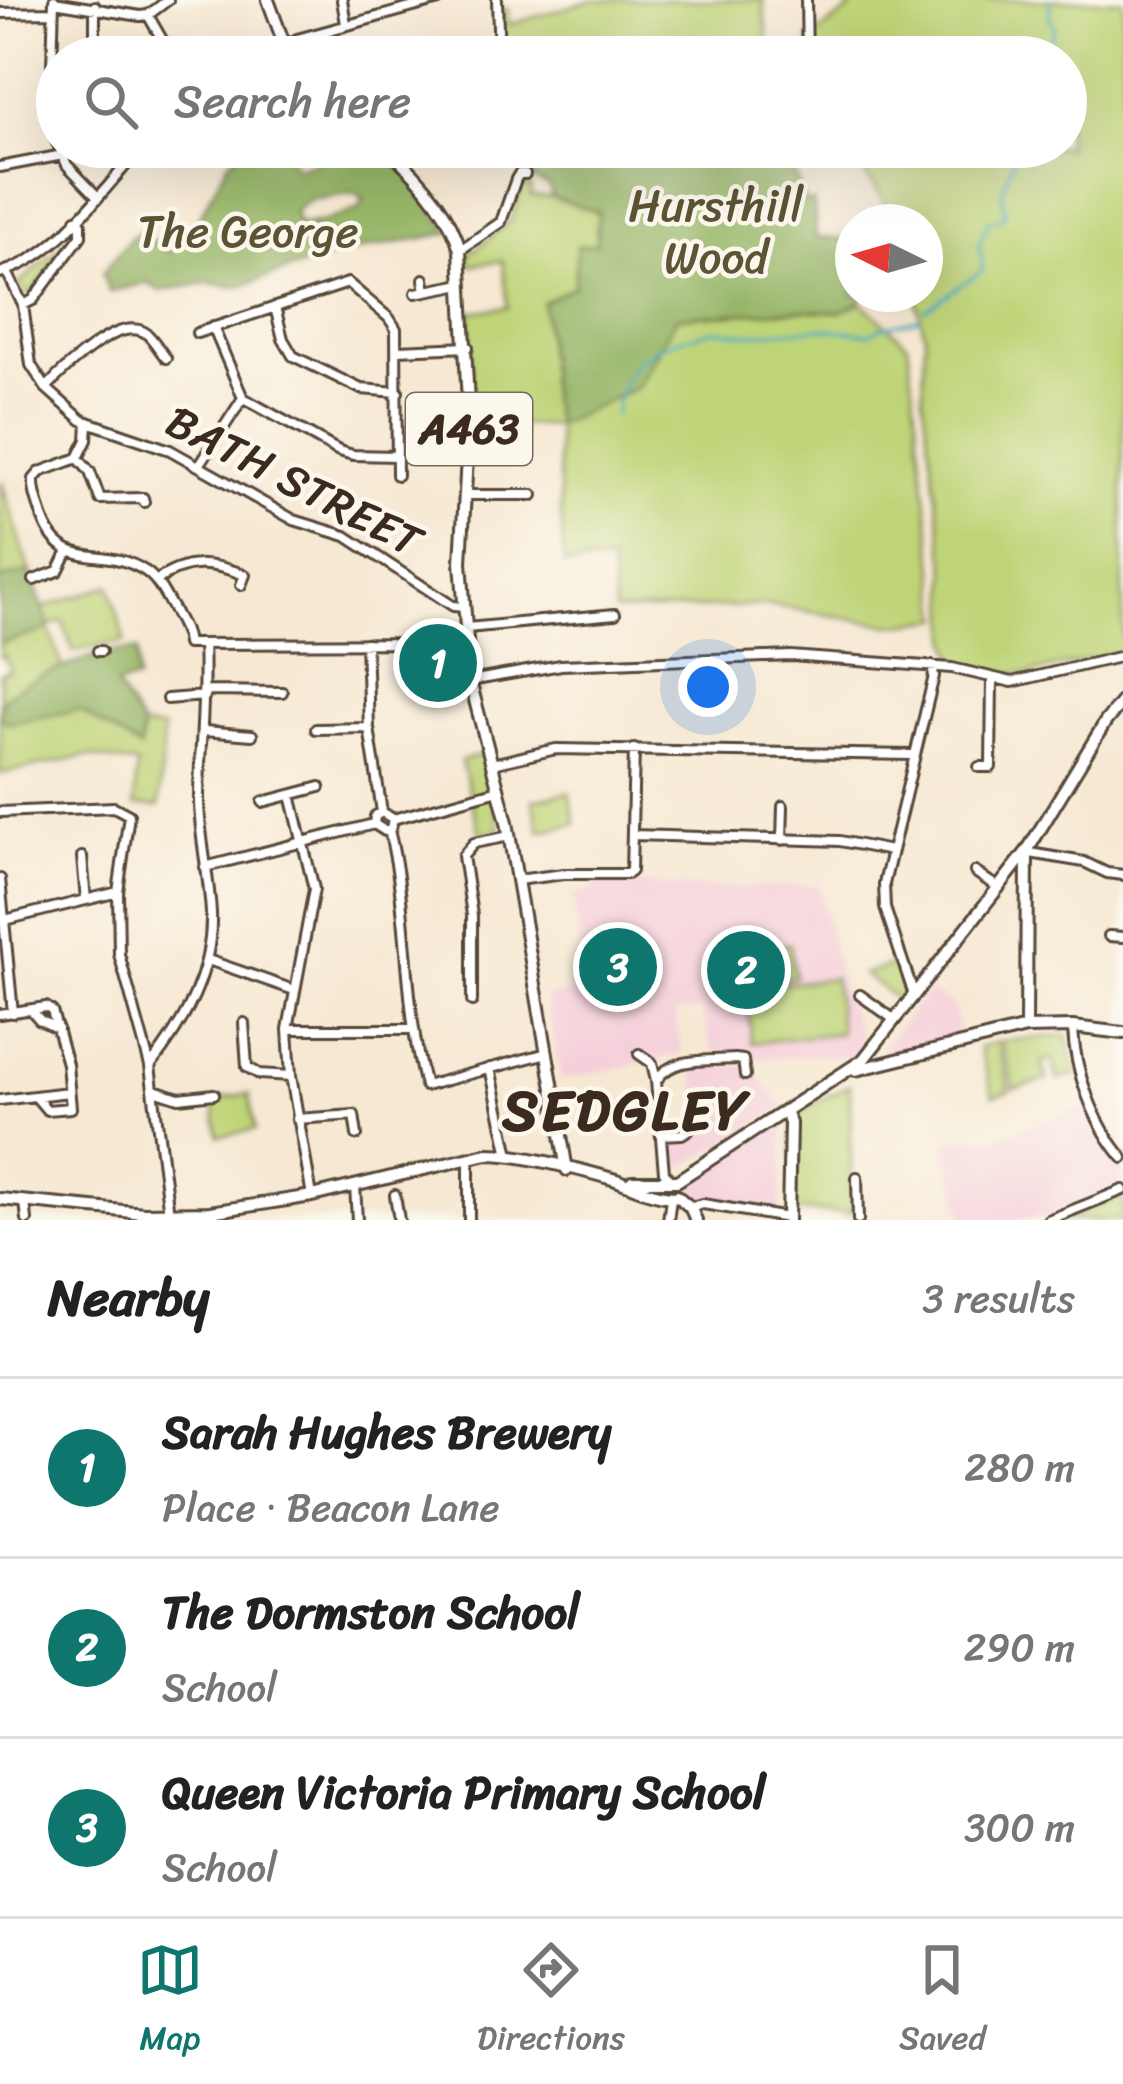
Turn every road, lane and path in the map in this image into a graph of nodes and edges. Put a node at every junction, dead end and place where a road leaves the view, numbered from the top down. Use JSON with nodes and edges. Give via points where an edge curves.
{"nodes":[{"id":1,"x":169,"y":0,"type":"edge"},
{"id":2,"x":268,"y":0,"type":"edge"},
{"id":3,"x":342,"y":0,"type":"edge"},
{"id":4,"x":439,"y":0,"type":"edge"},
{"id":5,"x":497,"y":0,"type":"edge"},
{"id":6,"x":806,"y":0,"type":"edge"},
{"id":7,"x":36,"y":5,"type":"edge"},
{"id":8,"x":54,"y":5,"type":"edge"},
{"id":9,"x":95,"y":6,"type":"junction"},
{"id":10,"x":0,"y":13,"type":"edge"},
{"id":11,"x":148,"y":15,"type":"junction"},
{"id":12,"x":346,"y":24,"type":"junction"},
{"id":13,"x":53,"y":36,"type":"edge"},
{"id":14,"x":95,"y":36,"type":"edge"},
{"id":15,"x":160,"y":36,"type":"edge"},
{"id":16,"x":279,"y":36,"type":"edge"},
{"id":17,"x":308,"y":36,"type":"edge"},
{"id":18,"x":498,"y":36,"type":"edge"},
{"id":19,"x":807,"y":36,"type":"edge"},
{"id":20,"x":36,"y":156,"type":"edge"},
{"id":21,"x":0,"y":167,"type":"edge"},
{"id":22,"x":74,"y":168,"type":"edge"},
{"id":23,"x":123,"y":168,"type":"edge"},
{"id":24,"x":405,"y":168,"type":"edge"},
{"id":25,"x":525,"y":174,"type":"dead end"},
{"id":26,"x":97,"y":196,"type":"junction"},
{"id":27,"x":76,"y":219,"type":"junction"},
{"id":28,"x":460,"y":250,"type":"junction"},
{"id":29,"x":3,"y":273,"type":"edge"},
{"id":30,"x":424,"y":279,"type":"dead end"},
{"id":31,"x":464,"y":284,"type":"junction"},
{"id":32,"x":23,"y":305,"type":"junction"},
{"id":33,"x":274,"y":307,"type":"junction"},
{"id":34,"x":213,"y":327,"type":"junction"},
{"id":35,"x":197,"y":333,"type":"dead end"},
{"id":36,"x":468,"y":347,"type":"junction"},
{"id":37,"x":398,"y":350,"type":"junction"},
{"id":38,"x":161,"y":356,"type":"dead end"},
{"id":39,"x":46,"y":388,"type":"junction"},
{"id":40,"x":398,"y":392,"type":"junction"},
{"id":41,"x":243,"y":398,"type":"junction"},
{"id":42,"x":88,"y":422,"type":"junction"},
{"id":43,"x":397,"y":456,"type":"junction"},
{"id":44,"x":78,"y":458,"type":"junction"},
{"id":45,"x":200,"y":464,"type":"junction"},
{"id":46,"x":398,"y":475,"type":"dead end"},
{"id":47,"x":467,"y":495,"type":"junction"},
{"id":48,"x":533,"y":495,"type":"dead end"},
{"id":49,"x":144,"y":502,"type":"dead end"},
{"id":50,"x":68,"y":551,"type":"junction"},
{"id":51,"x":34,"y":580,"type":"dead end"},
{"id":52,"x":156,"y":581,"type":"junction"},
{"id":53,"x":241,"y":586,"type":"dead end"},
{"id":54,"x":464,"y":607,"type":"junction"},
{"id":55,"x":615,"y":614,"type":"dead end"},
{"id":56,"x":467,"y":628,"type":"junction"},
{"id":57,"x":366,"y":643,"type":"junction"},
{"id":58,"x":468,"y":643,"type":"junction"},
{"id":59,"x":203,"y":644,"type":"junction"},
{"id":60,"x":1123,"y":656,"type":"edge"},
{"id":61,"x":932,"y":666,"type":"junction"},
{"id":62,"x":992,"y":680,"type":"junction"},
{"id":63,"x":470,"y":681,"type":"junction"},
{"id":64,"x":282,"y":692,"type":"dead end"},
{"id":65,"x":205,"y":693,"type":"junction"},
{"id":66,"x":167,"y":699,"type":"dead end"},
{"id":67,"x":1123,"y":700,"type":"edge"},
{"id":68,"x":370,"y":728,"type":"junction"},
{"id":69,"x":316,"y":729,"type":"dead end"},
{"id":70,"x":203,"y":731,"type":"junction"},
{"id":71,"x":252,"y":735,"type":"dead end"},
{"id":72,"x":634,"y":749,"type":"junction"},
{"id":73,"x":912,"y":755,"type":"junction"},
{"id":74,"x":493,"y":764,"type":"junction"},
{"id":75,"x":980,"y":767,"type":"dead end"},
{"id":76,"x":320,"y":787,"type":"dead end"},
{"id":77,"x":499,"y":790,"type":"junction"},
{"id":78,"x":291,"y":795,"type":"junction"},
{"id":79,"x":263,"y":802,"type":"dead end"},
{"id":80,"x":783,"y":806,"type":"dead end"},
{"id":81,"x":0,"y":812,"type":"edge"},
{"id":82,"x":382,"y":812,"type":"junction"},
{"id":83,"x":393,"y":819,"type":"junction"},
{"id":84,"x":374,"y":824,"type":"junction"},
{"id":85,"x":389,"y":830,"type":"junction"},
{"id":86,"x":633,"y":835,"type":"junction"},
{"id":87,"x":510,"y":836,"type":"junction"},
{"id":88,"x":782,"y":840,"type":"junction"},
{"id":89,"x":302,"y":843,"type":"junction"},
{"id":90,"x":892,"y":851,"type":"junction"},
{"id":91,"x":1029,"y":852,"type":"junction"},
{"id":92,"x":84,"y":862,"type":"dead end"},
{"id":93,"x":205,"y":867,"type":"junction"},
{"id":94,"x":975,"y":872,"type":"dead end"},
{"id":95,"x":1123,"y":875,"type":"edge"},
{"id":96,"x":0,"y":878,"type":"edge"},
{"id":97,"x":518,"y":880,"type":"junction"},
{"id":98,"x":998,"y":888,"type":"junction"},
{"id":99,"x":118,"y":892,"type":"junction"},
{"id":100,"x":86,"y":900,"type":"junction"},
{"id":101,"x":5,"y":920,"type":"junction"},
{"id":102,"x":1108,"y":936,"type":"dead end"},
{"id":103,"x":1123,"y":937,"type":"edge"},
{"id":104,"x":208,"y":960,"type":"junction"},
{"id":105,"x":294,"y":990,"type":"junction"},
{"id":106,"x":860,"y":995,"type":"dead end"},
{"id":107,"x":916,"y":997,"type":"junction"},
{"id":108,"x":472,"y":1001,"type":"dead end"},
{"id":109,"x":14,"y":1013,"type":"junction"},
{"id":110,"x":0,"y":1014,"type":"edge"},
{"id":111,"x":896,"y":1021,"type":"junction"},
{"id":112,"x":244,"y":1023,"type":"dead end"},
{"id":113,"x":1073,"y":1027,"type":"junction"},
{"id":114,"x":1026,"y":1028,"type":"junction"},
{"id":115,"x":288,"y":1029,"type":"junction"},
{"id":116,"x":413,"y":1029,"type":"junction"},
{"id":117,"x":1123,"y":1033,"type":"edge"},
{"id":118,"x":884,"y":1036,"type":"junction"},
{"id":119,"x":547,"y":1053,"type":"junction"},
{"id":120,"x":639,"y":1054,"type":"dead end"},
{"id":121,"x":878,"y":1064,"type":"junction"},
{"id":122,"x":150,"y":1066,"type":"junction"},
{"id":123,"x":490,"y":1068,"type":"junction"},
{"id":124,"x":847,"y":1073,"type":"junction"},
{"id":125,"x":746,"y":1075,"type":"dead end"},
{"id":126,"x":290,"y":1076,"type":"junction"},
{"id":127,"x":656,"y":1081,"type":"junction"},
{"id":128,"x":154,"y":1090,"type":"junction"},
{"id":129,"x":69,"y":1092,"type":"junction"},
{"id":130,"x":214,"y":1094,"type":"dead end"},
{"id":131,"x":36,"y":1097,"type":"junction"},
{"id":132,"x":0,"y":1100,"type":"edge"},
{"id":133,"x":786,"y":1113,"type":"junction"},
{"id":134,"x":297,"y":1120,"type":"junction"},
{"id":135,"x":691,"y":1125,"type":"dead end"},
{"id":136,"x":357,"y":1135,"type":"dead end"},
{"id":137,"x":661,"y":1135,"type":"junction"},
{"id":138,"x":509,"y":1155,"type":"junction"},
{"id":139,"x":469,"y":1156,"type":"junction"},
{"id":140,"x":1123,"y":1159,"type":"edge"},
{"id":141,"x":567,"y":1170,"type":"junction"},
{"id":142,"x":857,"y":1177,"type":"dead end"},
{"id":143,"x":355,"y":1186,"type":"junction"},
{"id":144,"x":670,"y":1188,"type":"junction"},
{"id":145,"x":1123,"y":1190,"type":"edge"},
{"id":146,"x":395,"y":1195,"type":"dead end"},
{"id":147,"x":312,"y":1196,"type":"junction"},
{"id":148,"x":0,"y":1199,"type":"edge"},
{"id":149,"x":25,"y":1200,"type":"junction"},
{"id":150,"x":690,"y":1207,"type":"junction"},
{"id":151,"x":169,"y":1214,"type":"junction"},
{"id":152,"x":788,"y":1219,"type":"edge"},
{"id":153,"x":27,"y":1220,"type":"edge"},
{"id":154,"x":358,"y":1220,"type":"edge"},
{"id":155,"x":399,"y":1220,"type":"edge"},
{"id":156,"x":469,"y":1220,"type":"edge"},
{"id":157,"x":668,"y":1220,"type":"edge"},
{"id":158,"x":695,"y":1220,"type":"edge"},
{"id":159,"x":858,"y":1220,"type":"edge"},
{"id":160,"x":1048,"y":1220,"type":"edge"}],
"edges":[{"from":1,"to":11,"type":"street"},
{"from":2,"to":16,"type":"main road"},
{"from":3,"to":12,"type":"street"},
{"from":4,"to":12,"type":"street"},
{"from":5,"to":18,"type":"street"},
{"from":6,"to":19,"type":"street"},
{"from":7,"to":8,"type":"street"},
{"from":7,"to":10,"type":"street"},
{"from":8,"to":9,"type":"street"},
{"from":8,"to":13,"type":"street"},
{"from":9,"to":11,"type":"street"},
{"from":9,"to":14,"type":"street"},
{"from":11,"to":15,"type":"street"},
{"from":12,"to":17,"type":"street"},
{"from":20,"to":21,"type":"street"},
{"from":22,"to":26,"type":"street"},
{"from":23,"to":26,"type":"street"},
{"from":24,"to":28,"type":"main road","number":"A463","via":[[434,200]]},
{"from":25,"to":28,"type":"street","via":[[501,222]]},
{"from":26,"to":27,"type":"street"},
{"from":27,"to":29,"type":"street"},
{"from":27,"to":32,"type":"street","via":[[81,236]]},
{"from":28,"to":31,"type":"main road","number":"A463"},
{"from":29,"to":32,"type":"street"},
{"from":30,"to":31,"type":"street","via":[[421,292]]},
{"from":31,"to":36,"type":"main road","number":"A463"},
{"from":32,"to":39,"type":"street","via":[[31,365]]},
{"from":33,"to":34,"type":"street"},
{"from":33,"to":37,"type":"street","via":[[348,283],[394,322]]},
{"from":33,"to":40,"type":"street","via":[[293,356],[361,389]]},
{"from":34,"to":35,"type":"street"},
{"from":34,"to":41,"type":"street"},
{"from":36,"to":37,"type":"street"},
{"from":36,"to":47,"type":"main road","number":"A463"},
{"from":37,"to":40,"type":"street"},
{"from":38,"to":39,"type":"street","via":[[138,326],[88,347]]},
{"from":39,"to":42,"type":"street"},
{"from":40,"to":43,"type":"street"},
{"from":41,"to":43,"type":"street","via":[[339,451]]},
{"from":41,"to":45,"type":"street"},
{"from":42,"to":44,"type":"street"},
{"from":42,"to":45,"type":"street","name":"BATH STREET"},
{"from":43,"to":46,"type":"street"},
{"from":44,"to":49,"type":"street","via":[[100,499]]},
{"from":44,"to":50,"type":"street","via":[[40,472],[34,484],[50,536]]},
{"from":45,"to":54,"type":"street","name":"BATH STREET","via":[[283,515],[357,541]]},
{"from":47,"to":48,"type":"street"},
{"from":47,"to":54,"type":"main road","number":"A463"},
{"from":50,"to":51,"type":"street","via":[[58,571]]},
{"from":50,"to":52,"type":"street","via":[[121,559]]},
{"from":52,"to":53,"type":"street","via":[[212,562],[245,575]]},
{"from":52,"to":59,"type":"street","via":[[187,644]]},
{"from":54,"to":56,"type":"main road","number":"A463"},
{"from":55,"to":56,"type":"street"},
{"from":56,"to":58,"type":"main road","number":"A463"},
{"from":57,"to":58,"type":"street"},
{"from":57,"to":59,"type":"street"},
{"from":57,"to":68,"type":"street"},
{"from":58,"to":63,"type":"main road","number":"A463"},
{"from":59,"to":65,"type":"street"},
{"from":60,"to":62,"type":"street","via":[[1028,681]]},
{"from":61,"to":62,"type":"street"},
{"from":61,"to":63,"type":"street","via":[[791,656],[561,665]]},
{"from":61,"to":73,"type":"street"},
{"from":62,"to":75,"type":"street","via":[[991,767]]},
{"from":63,"to":74,"type":"main road","number":"A463"},
{"from":64,"to":65,"type":"street"},
{"from":65,"to":66,"type":"street"},
{"from":65,"to":70,"type":"street"},
{"from":67,"to":91,"type":"main road"},
{"from":68,"to":69,"type":"street"},
{"from":68,"to":82,"type":"street"},
{"from":70,"to":71,"type":"street"},
{"from":70,"to":93,"type":"street"},
{"from":72,"to":73,"type":"street"},
{"from":72,"to":74,"type":"street","via":[[556,749]]},
{"from":72,"to":86,"type":"street"},
{"from":73,"to":90,"type":"street"},
{"from":74,"to":77,"type":"main road","number":"A463"},
{"from":76,"to":78,"type":"street"},
{"from":77,"to":83,"type":"street"},
{"from":77,"to":87,"type":"main road","number":"A463"},
{"from":78,"to":79,"type":"street"},
{"from":78,"to":89,"type":"street"},
{"from":80,"to":88,"type":"street"},
{"from":81,"to":99,"type":"street","via":[[127,811]]},
{"from":82,"to":83,"type":"street"},
{"from":82,"to":84,"type":"street"},
{"from":83,"to":85,"type":"street"},
{"from":84,"to":85,"type":"street"},
{"from":84,"to":89,"type":"street"},
{"from":85,"to":116,"type":"street","via":[[404,897]]},
{"from":86,"to":88,"type":"street"},
{"from":86,"to":97,"type":"street","via":[[627,874]]},
{"from":87,"to":97,"type":"main road","number":"A463"},
{"from":87,"to":108,"type":"street","via":[[474,842],[463,856]]},
{"from":88,"to":90,"type":"street"},
{"from":89,"to":93,"type":"street"},
{"from":89,"to":105,"type":"street","via":[[314,889]]},
{"from":90,"to":107,"type":"street","via":[[883,896]]},
{"from":91,"to":95,"type":"street"},
{"from":91,"to":98,"type":"main road"},
{"from":91,"to":114,"type":"main road"},
{"from":92,"to":100,"type":"street"},
{"from":93,"to":104,"type":"street"},
{"from":94,"to":98,"type":"street"},
{"from":96,"to":101,"type":"street"},
{"from":97,"to":119,"type":"main road","number":"A463"},
{"from":98,"to":107,"type":"main road"},
{"from":99,"to":100,"type":"street"},
{"from":99,"to":122,"type":"street","via":[[119,954]]},
{"from":100,"to":101,"type":"street"},
{"from":101,"to":109,"type":"street"},
{"from":102,"to":103,"type":"street"},
{"from":104,"to":105,"type":"street"},
{"from":104,"to":122,"type":"street","via":[[185,1018]]},
{"from":105,"to":115,"type":"street"},
{"from":106,"to":111,"type":"street"},
{"from":107,"to":111,"type":"main road"},
{"from":109,"to":110,"type":"street"},
{"from":109,"to":129,"type":"street","via":[[31,1010],[58,1029]]},
{"from":111,"to":118,"type":"main road"},
{"from":112,"to":126,"type":"street","via":[[247,1067]]},
{"from":113,"to":114,"type":"main road"},
{"from":113,"to":117,"type":"main road"},
{"from":113,"to":140,"type":"street","via":[[1097,1119]]},
{"from":114,"to":121,"type":"main road"},
{"from":115,"to":116,"type":"street"},
{"from":115,"to":126,"type":"street"},
{"from":116,"to":123,"type":"street","via":[[424,1086]]},
{"from":118,"to":121,"type":"main road"},
{"from":118,"to":124,"type":"main road"},
{"from":119,"to":123,"type":"street"},
{"from":119,"to":141,"type":"main road","number":"A463"},
{"from":120,"to":127,"type":"street","via":[[652,1063]]},
{"from":121,"to":124,"type":"main road"},
{"from":122,"to":128,"type":"street"},
{"from":123,"to":138,"type":"street"},
{"from":124,"to":133,"type":"main road"},
{"from":125,"to":127,"type":"street","via":[[735,1059],[677,1063]]},
{"from":126,"to":134,"type":"street"},
{"from":127,"to":137,"type":"street"},
{"from":128,"to":130,"type":"street","via":[[179,1098]]},
{"from":128,"to":151,"type":"street"},
{"from":129,"to":131,"type":"street"},
{"from":129,"to":131,"type":"street","via":[[71,1108],[46,1110]]},
{"from":131,"to":132,"type":"street"},
{"from":133,"to":144,"type":"main road"},
{"from":133,"to":152,"type":"main road"},
{"from":134,"to":136,"type":"street","via":[[354,1115]]},
{"from":134,"to":147,"type":"street"},
{"from":135,"to":137,"type":"street","via":[[682,1135]]},
{"from":137,"to":144,"type":"street"},
{"from":138,"to":139,"type":"main road"},
{"from":138,"to":141,"type":"main road"},
{"from":139,"to":143,"type":"main road"},
{"from":139,"to":156,"type":"street"},
{"from":141,"to":144,"type":"main road"},
{"from":142,"to":159,"type":"street"},
{"from":143,"to":147,"type":"main road"},
{"from":143,"to":154,"type":"street"},
{"from":144,"to":150,"type":"main road"},
{"from":144,"to":157,"type":"street"},
{"from":145,"to":160,"type":"street"},
{"from":146,"to":155,"type":"street"},
{"from":147,"to":151,"type":"main road"},
{"from":148,"to":149,"type":"main road"},
{"from":149,"to":151,"type":"main road"},
{"from":149,"to":153,"type":"street"},
{"from":150,"to":152,"type":"street"},
{"from":150,"to":158,"type":"main road"}]}
